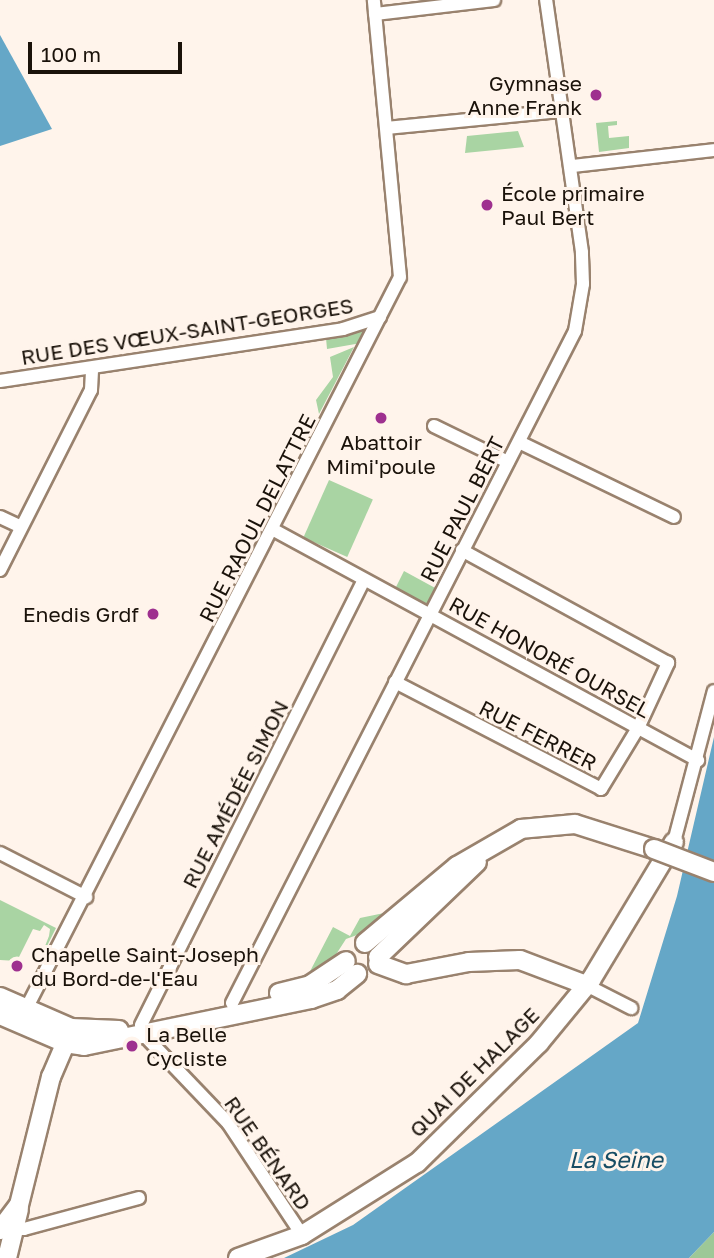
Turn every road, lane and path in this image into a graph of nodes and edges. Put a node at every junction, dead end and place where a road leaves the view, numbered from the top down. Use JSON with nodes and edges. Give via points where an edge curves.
{"nodes":[{"id":1,"x":374,"y":0,"type":"edge"},
{"id":2,"x":494,"y":0,"type":"edge"},
{"id":3,"x":546,"y":0,"type":"edge"},
{"id":4,"x":375,"y":14,"type":"junction"},
{"id":5,"x":559,"y":111,"type":"junction"},
{"id":6,"x":387,"y":128,"type":"junction"},
{"id":7,"x":714,"y":150,"type":"edge"},
{"id":8,"x":572,"y":166,"type":"junction"},
{"id":9,"x":380,"y":317,"type":"junction"},
{"id":10,"x":92,"y":368,"type":"junction"},
{"id":11,"x":0,"y":381,"type":"edge"},
{"id":12,"x":434,"y":426,"type":"dead end"},
{"id":13,"x":519,"y":442,"type":"junction"},
{"id":14,"x":508,"y":462,"type":"junction"},
{"id":15,"x":0,"y":517,"type":"edge"},
{"id":16,"x":674,"y":517,"type":"dead end"},
{"id":17,"x":21,"y":527,"type":"junction"},
{"id":18,"x":272,"y":529,"type":"junction"},
{"id":19,"x":462,"y":550,"type":"junction"},
{"id":20,"x":0,"y":570,"type":"edge"},
{"id":21,"x":364,"y":580,"type":"junction"},
{"id":22,"x":430,"y":614,"type":"junction"},
{"id":23,"x":395,"y":682,"type":"junction"},
{"id":24,"x":714,"y":691,"type":"edge"},
{"id":25,"x":638,"y":727,"type":"junction"},
{"id":26,"x":698,"y":760,"type":"junction"},
{"id":27,"x":674,"y":842,"type":"joint"},
{"id":28,"x":488,"y":848,"type":"junction"},
{"id":29,"x":0,"y":853,"type":"edge"},
{"id":30,"x":714,"y":872,"type":"edge"},
{"id":31,"x":86,"y":897,"type":"junction"},
{"id":32,"x":365,"y":943,"type":"junction"},
{"id":33,"x":378,"y":960,"type":"junction"},
{"id":34,"x":352,"y":968,"type":"junction"},
{"id":35,"x":586,"y":985,"type":"junction"},
{"id":36,"x":0,"y":997,"type":"edge"},
{"id":37,"x":232,"y":1003,"type":"junction"},
{"id":38,"x":631,"y":1007,"type":"dead end"},
{"id":39,"x":0,"y":1015,"type":"edge"},
{"id":40,"x":23,"y":1016,"type":"junction"},
{"id":41,"x":142,"y":1030,"type":"junction"},
{"id":42,"x":68,"y":1036,"type":"junction"},
{"id":43,"x":139,"y":1198,"type":"dead end"},
{"id":44,"x":302,"y":1235,"type":"junction"},
{"id":45,"x":6,"y":1238,"type":"edge"},
{"id":46,"x":238,"y":1258,"type":"edge"}],
"edges":[{"from":1,"to":4,"type":"street","name":"RUE RAOUL DELATTRE"},
{"from":2,"to":4,"type":"street"},
{"from":3,"to":5,"type":"street","name":"RUE PAUL BERT"},
{"from":4,"to":6,"type":"street","name":"RUE RAOUL DELATTRE"},
{"from":5,"to":6,"type":"street"},
{"from":5,"to":8,"type":"street","name":"RUE PAUL BERT"},
{"from":6,"to":9,"type":"street","name":"RUE RAOUL DELATTRE","via":[[402,263]]},
{"from":7,"to":8,"type":"street"},
{"from":8,"to":13,"type":"street","name":"RUE PAUL BERT","via":[[583,268],[581,313]]},
{"from":9,"to":10,"type":"street","name":"RUE DES VŒUX-SAINT-GEORGES","via":[[343,329]]},
{"from":9,"to":18,"type":"street","name":"RUE RAOUL DELATTRE"},
{"from":10,"to":11,"type":"street","name":"RUE DES VŒUX-SAINT-GEORGES"},
{"from":10,"to":17,"type":"street","via":[[91,390]]},
{"from":12,"to":14,"type":"street"},
{"from":13,"to":14,"type":"street","name":"RUE PAUL BERT"},
{"from":13,"to":16,"type":"street"},
{"from":14,"to":19,"type":"street","name":"RUE PAUL BERT"},
{"from":15,"to":17,"type":"street"},
{"from":17,"to":20,"type":"street"},
{"from":18,"to":21,"type":"street","name":"RUE HONORÉ OURSEL"},
{"from":18,"to":31,"type":"street","name":"RUE RAOUL DELATTRE"},
{"from":19,"to":22,"type":"street","name":"RUE PAUL BERT"},
{"from":19,"to":25,"type":"street","via":[[668,663]]},
{"from":21,"to":22,"type":"street","name":"RUE HONORÉ OURSEL"},
{"from":21,"to":41,"type":"street","name":"RUE AMÉDÉE SIMON"},
{"from":22,"to":23,"type":"street","name":"RUE PAUL BERT"},
{"from":22,"to":25,"type":"street","name":"RUE HONORÉ OURSEL"},
{"from":23,"to":25,"type":"street","name":"RUE FERRER","via":[[601,789]]},
{"from":23,"to":37,"type":"street","name":"RUE PAUL BERT"},
{"from":24,"to":26,"type":"street"},
{"from":25,"to":26,"type":"street","name":"RUE HONORÉ OURSEL"},
{"from":26,"to":27,"type":"street"},
{"from":27,"to":35,"type":"main road","name":"QUAI DE HALAGE"},
{"from":28,"to":30,"type":"main road","bridge":true,"via":[[538,825],[575,824]]},
{"from":28,"to":32,"type":"main road","via":[[419,894]]},
{"from":28,"to":33,"type":"main road"},
{"from":29,"to":31,"type":"street"},
{"from":31,"to":40,"type":"street","name":"RUE RAOUL DELATTRE"},
{"from":32,"to":33,"type":"main road"},
{"from":32,"to":34,"type":"main road","via":[[351,947]]},
{"from":33,"to":34,"type":"main road","via":[[372,972]]},
{"from":33,"to":35,"type":"main road","via":[[406,974],[469,962],[520,960]]},
{"from":34,"to":37,"type":"main road","via":[[310,985]]},
{"from":34,"to":41,"type":"main road","via":[[337,990],[311,999]]},
{"from":35,"to":38,"type":"street"},
{"from":35,"to":44,"type":"main road","name":"QUAI DE HALAGE","via":[[539,1043],[417,1163]]},
{"from":36,"to":40,"type":"main road"},
{"from":37,"to":41,"type":"main road"},
{"from":39,"to":40,"type":"main road"},
{"from":40,"to":42,"type":"main road"},
{"from":41,"to":42,"type":"main road"},
{"from":41,"to":44,"type":"street","name":"RUE BÉNARD","via":[[228,1123]]},
{"from":42,"to":45,"type":"main road","via":[[51,1077],[19,1205]]},
{"from":43,"to":45,"type":"street"},
{"from":44,"to":46,"type":"main road","name":"QUAI DE HALAGE"}]}
